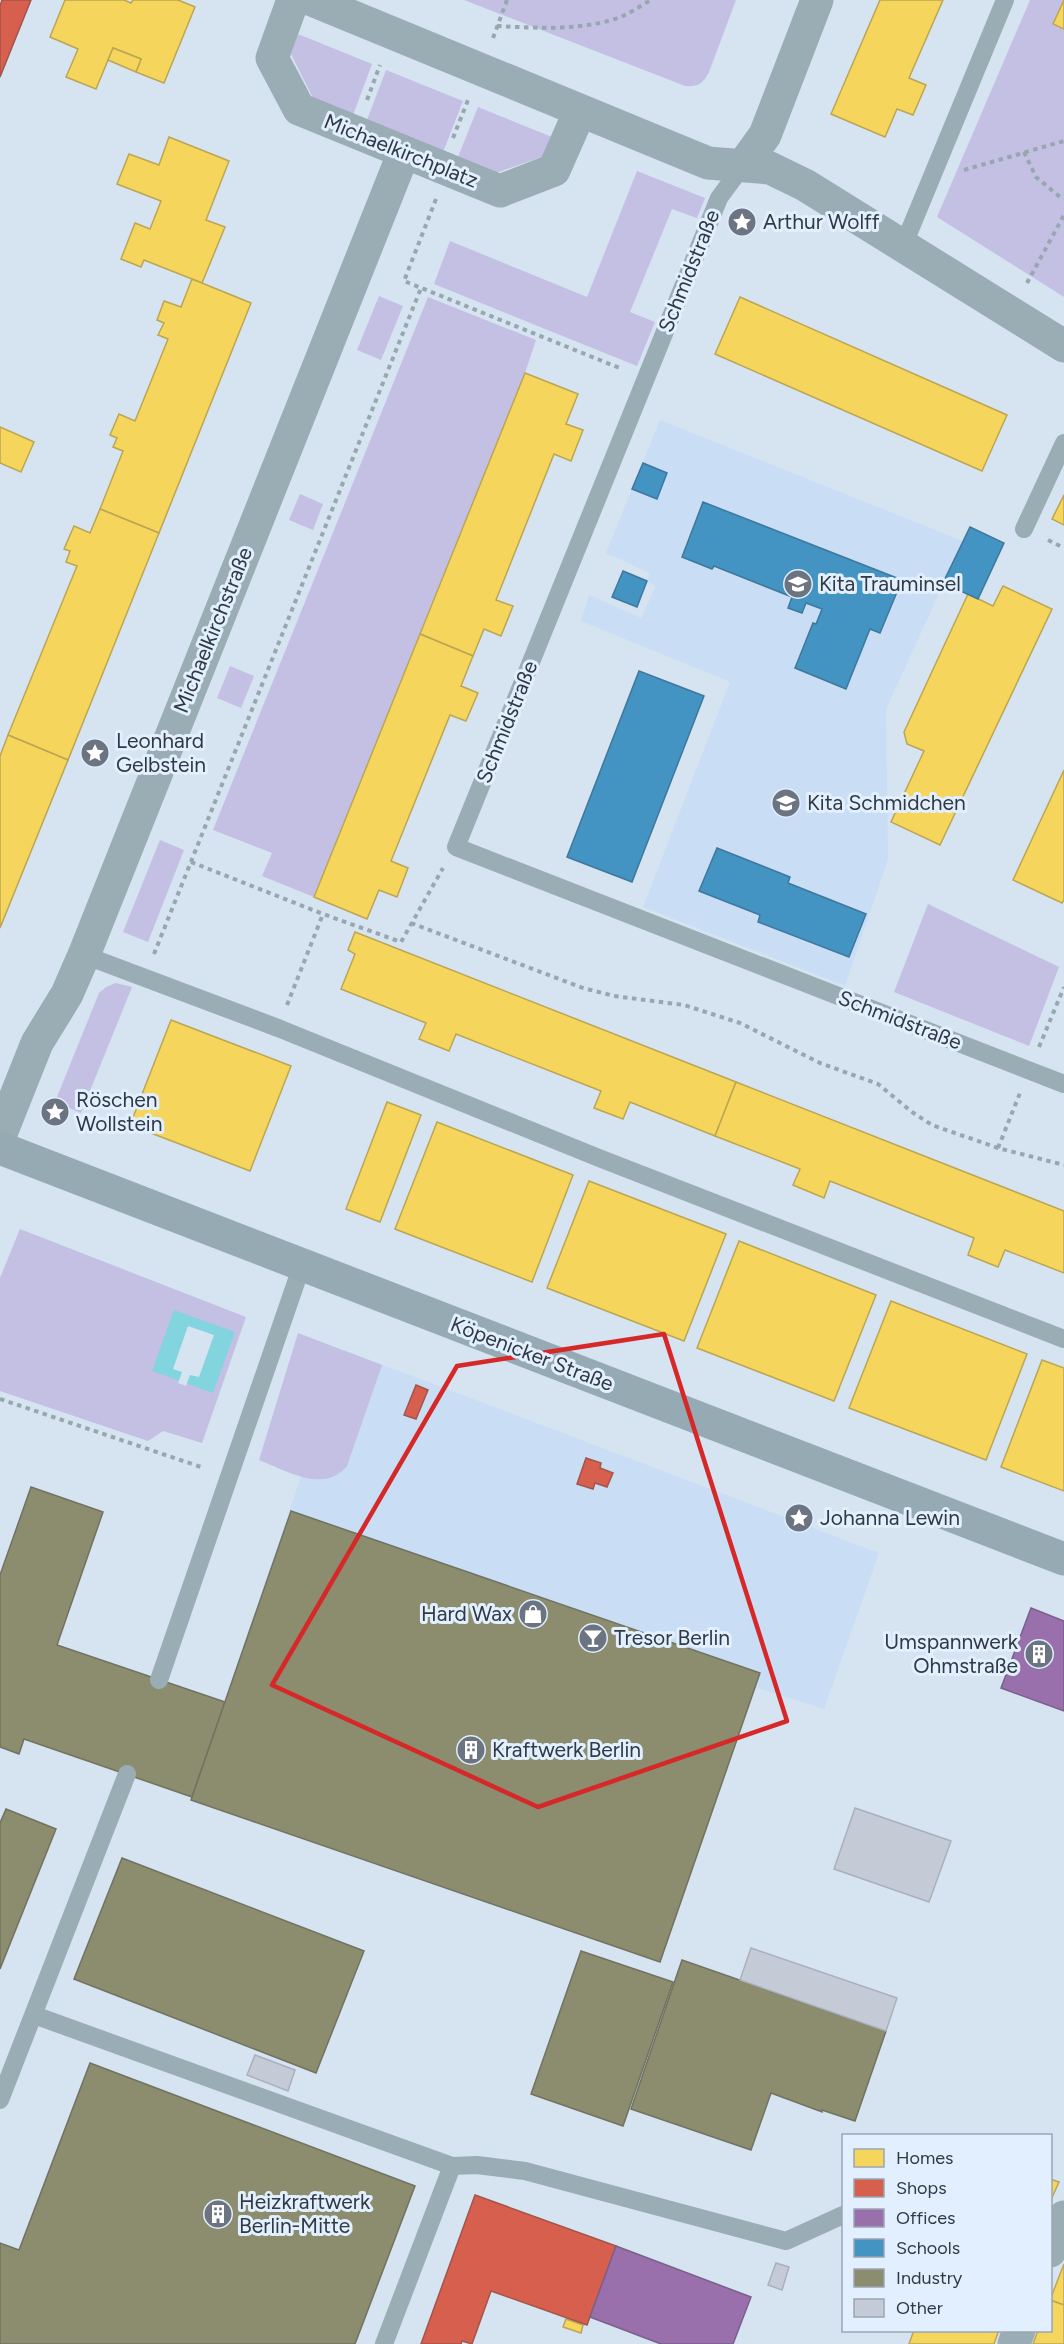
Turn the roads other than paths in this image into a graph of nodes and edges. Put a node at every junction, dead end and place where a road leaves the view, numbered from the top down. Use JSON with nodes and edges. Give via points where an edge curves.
{"nodes":[{"id":1,"x":293,"y":0,"type":"edge"},
{"id":2,"x":312,"y":0,"type":"edge"},
{"id":3,"x":818,"y":0,"type":"edge"},
{"id":4,"x":1005,"y":0,"type":"edge"},
{"id":5,"x":580,"y":111,"type":"junction"},
{"id":6,"x":404,"y":152,"type":"junction"},
{"id":7,"x":744,"y":164,"type":"junction"},
{"id":8,"x":904,"y":244,"type":"junction"},
{"id":9,"x":1064,"y":346,"type":"edge"},
{"id":10,"x":1064,"y":443,"type":"edge"},
{"id":11,"x":1024,"y":529,"type":"dead end"},
{"id":12,"x":84,"y":955,"type":"junction"},
{"id":13,"x":1064,"y":1084,"type":"edge"},
{"id":14,"x":0,"y":1136,"type":"edge"},
{"id":15,"x":0,"y":1148,"type":"edge"},
{"id":16,"x":302,"y":1265,"type":"junction"},
{"id":17,"x":1064,"y":1338,"type":"edge"},
{"id":18,"x":1064,"y":1559,"type":"edge"},
{"id":19,"x":159,"y":1680,"type":"dead end"},
{"id":20,"x":126,"y":1774,"type":"dead end"},
{"id":21,"x":34,"y":2015,"type":"junction"},
{"id":22,"x":0,"y":2100,"type":"edge"},
{"id":23,"x":452,"y":2166,"type":"junction"},
{"id":24,"x":842,"y":2215,"type":"edge"},
{"id":25,"x":1064,"y":2217,"type":"edge"},
{"id":26,"x":1052,"y":2246,"type":"edge"},
{"id":27,"x":384,"y":2344,"type":"edge"}],
"edges":[{"from":1,"to":6,"type":"street","name":"Michaelkirchplatz","via":[[272,58],[298,109]]},
{"from":2,"to":5,"type":"street"},
{"from":3,"to":7,"type":"street","via":[[765,135]]},
{"from":4,"to":8,"type":"lane"},
{"from":5,"to":6,"type":"street","name":"Michaelkirchplatz","via":[[554,170],[500,191]]},
{"from":5,"to":7,"type":"street","via":[[708,163]]},
{"from":6,"to":12,"type":"street","name":"Michaelkirchstraße"},
{"from":7,"to":8,"type":"street","via":[[770,168],[805,185]]},
{"from":7,"to":13,"type":"lane","name":"Schmidstraße","via":[[719,198],[456,847]]},
{"from":8,"to":9,"type":"street"},
{"from":10,"to":11,"type":"lane"},
{"from":12,"to":14,"type":"street","name":"Michaelkirchstraße","via":[[67,994],[37,1043]]},
{"from":12,"to":17,"type":"lane"},
{"from":15,"to":16,"type":"main road","name":"Köpenicker Straße"},
{"from":16,"to":18,"type":"main road","name":"Köpenicker Straße"},
{"from":16,"to":19,"type":"lane"},
{"from":20,"to":21,"type":"lane"},
{"from":21,"to":22,"type":"lane"},
{"from":21,"to":23,"type":"lane"},
{"from":23,"to":24,"type":"lane","via":[[525,2171],[786,2241]]},
{"from":23,"to":27,"type":"lane"},
{"from":25,"to":26,"type":"street"}]}
